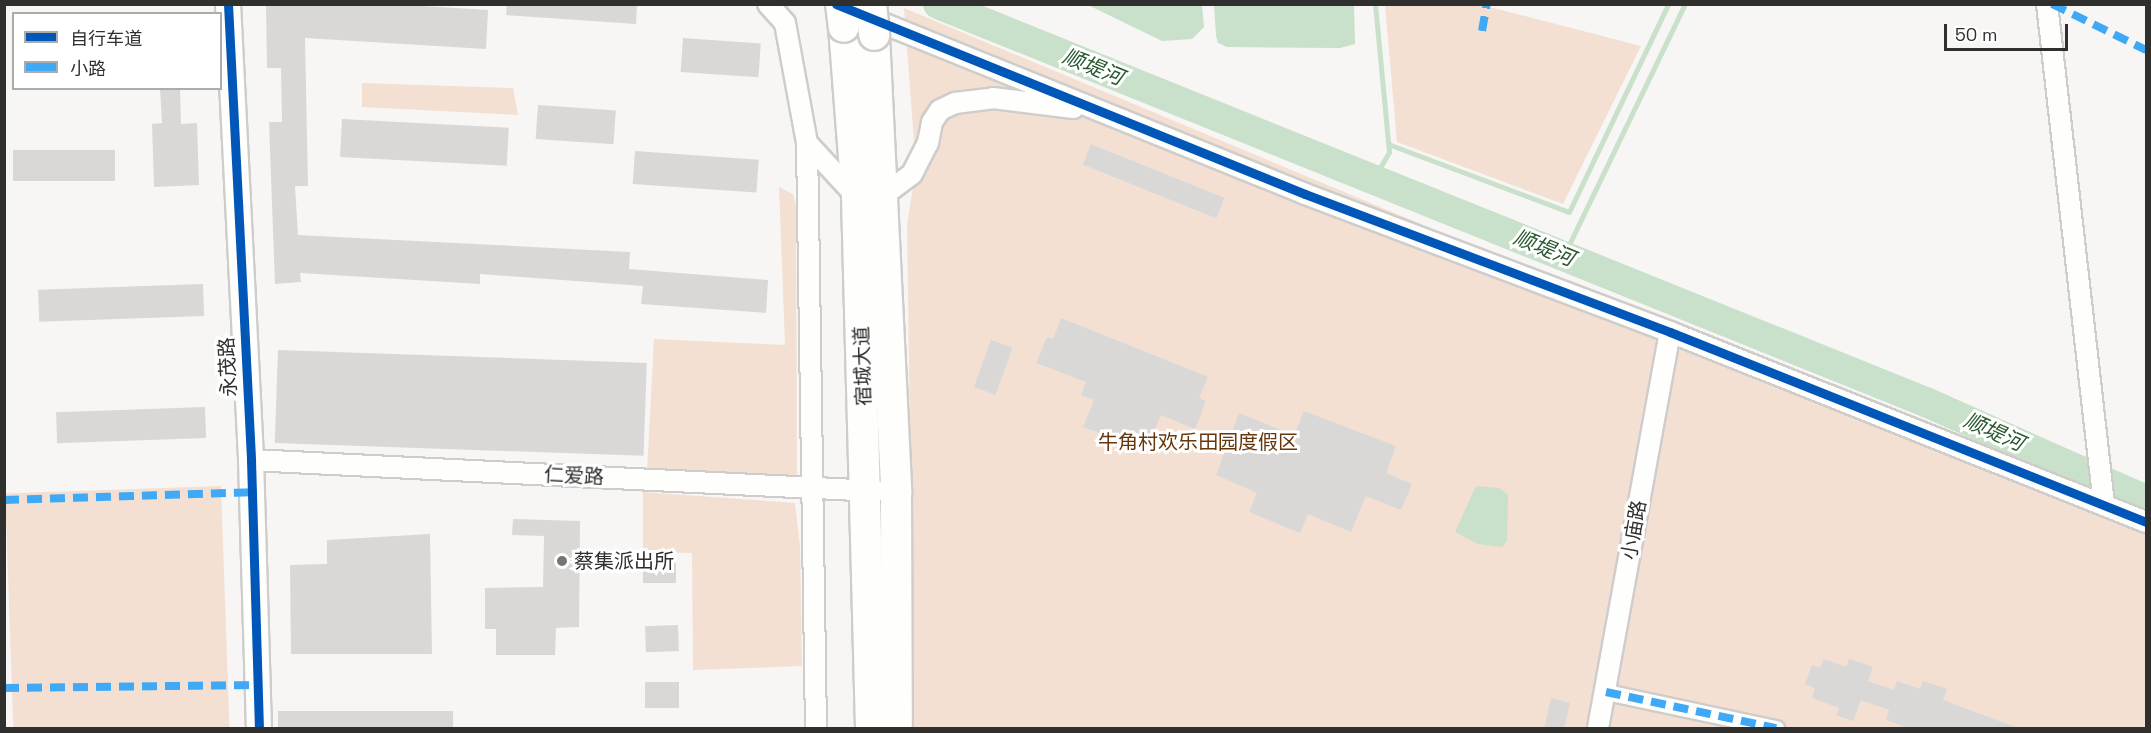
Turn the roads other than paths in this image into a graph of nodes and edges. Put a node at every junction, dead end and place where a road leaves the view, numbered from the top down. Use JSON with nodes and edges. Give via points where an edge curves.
{"nodes":[{"id":1,"x":228,"y":4,"type":"edge"},
{"id":2,"x":768,"y":4,"type":"edge"},
{"id":3,"x":871,"y":4,"type":"edge"},
{"id":4,"x":2047,"y":4,"type":"edge"},
{"id":5,"x":840,"y":12,"type":"edge"},
{"id":6,"x":1100,"y":111,"type":"junction"},
{"id":7,"x":807,"y":143,"type":"junction"},
{"id":8,"x":871,"y":196,"type":"junction"},
{"id":9,"x":1670,"y":332,"type":"junction"},
{"id":10,"x":251,"y":460,"type":"junction"},
{"id":11,"x":814,"y":488,"type":"junction"},
{"id":12,"x":867,"y":490,"type":"junction"},
{"id":13,"x":896,"y":492,"type":"junction"},
{"id":14,"x":2103,"y":496,"type":"junction"},
{"id":15,"x":2146,"y":522,"type":"edge"},
{"id":16,"x":1606,"y":692,"type":"junction"},
{"id":17,"x":259,"y":729,"type":"edge"},
{"id":18,"x":816,"y":729,"type":"edge"},
{"id":19,"x":871,"y":729,"type":"edge"},
{"id":20,"x":897,"y":729,"type":"edge"},
{"id":21,"x":1598,"y":729,"type":"edge"},
{"id":22,"x":1776,"y":729,"type":"edge"}],
"edges":[{"from":1,"to":10,"type":"street","name":"永茂路"},
{"from":2,"to":7,"type":"street","via":[[785,23]]},
{"from":3,"to":8,"type":"main road","name":"宿城大道","bridge":true},
{"from":4,"to":14,"type":"street"},
{"from":5,"to":6,"type":"street"},
{"from":5,"to":8,"type":"main road","name":"宿城大道"},
{"from":6,"to":8,"type":"street","via":[[993,98],[955,103],[940,110],[932,122],[928,143],[912,174]]},
{"from":6,"to":9,"type":"street","via":[[1305,194]]},
{"from":7,"to":8,"type":"street"},
{"from":7,"to":11,"type":"street"},
{"from":8,"to":12,"type":"main road","name":"宿城大道"},
{"from":8,"to":13,"type":"main road","name":"宿城大道"},
{"from":9,"to":14,"type":"street"},
{"from":9,"to":16,"type":"street","name":"小庙路"},
{"from":10,"to":11,"type":"street","name":"仁爱路"},
{"from":10,"to":17,"type":"street","name":"永茂路"},
{"from":11,"to":12,"type":"street","name":"仁爱路"},
{"from":11,"to":18,"type":"street"},
{"from":12,"to":13,"type":"street","name":"仁爱路"},
{"from":12,"to":19,"type":"main road","name":"宿城大道"},
{"from":13,"to":20,"type":"main road","name":"宿城大道"},
{"from":14,"to":15,"type":"street"},
{"from":16,"to":21,"type":"street","name":"小庙路"},
{"from":16,"to":22,"type":"street"}]}
